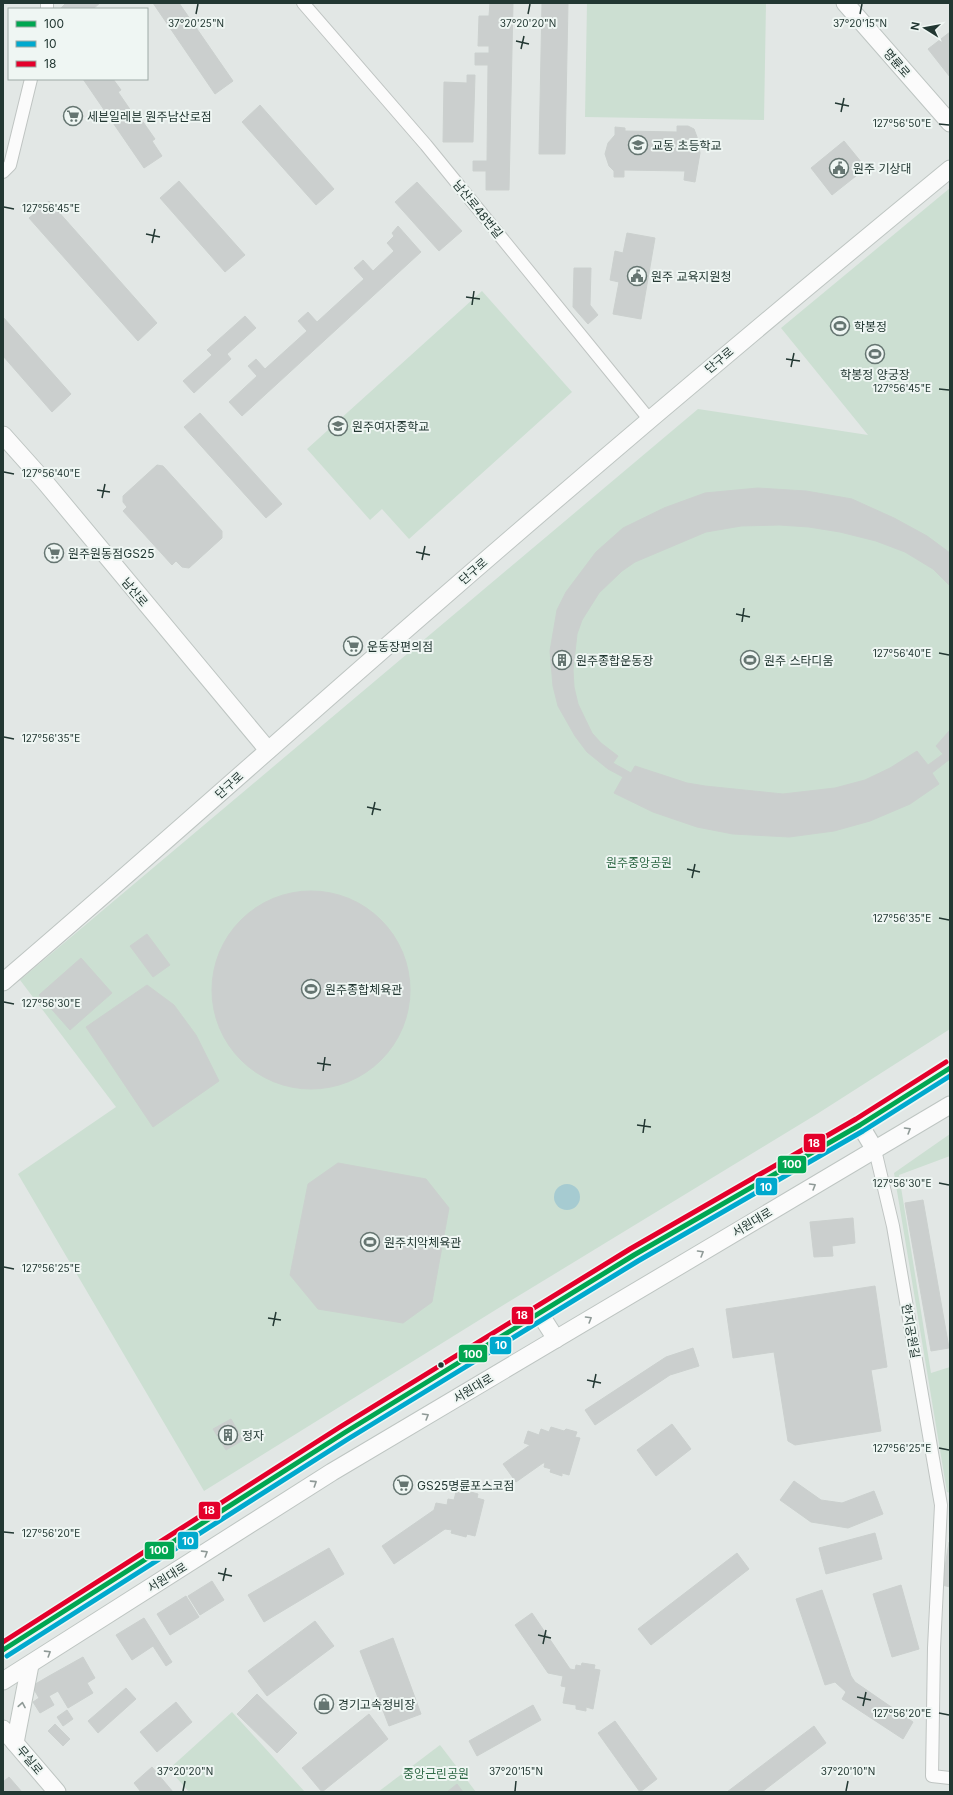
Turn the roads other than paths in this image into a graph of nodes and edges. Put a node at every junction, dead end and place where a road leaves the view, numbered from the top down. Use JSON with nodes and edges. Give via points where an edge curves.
{"nodes":[{"id":1,"x":303,"y":3,"type":"edge"},
{"id":2,"x":845,"y":3,"type":"edge"},
{"id":3,"x":31,"y":80,"type":"edge"},
{"id":4,"x":950,"y":123,"type":"edge"},
{"id":5,"x":950,"y":169,"type":"edge"},
{"id":6,"x":3,"y":172,"type":"edge"},
{"id":7,"x":649,"y":419,"type":"junction"},
{"id":8,"x":3,"y":434,"type":"edge"},
{"id":9,"x":268,"y":750,"type":"junction"},
{"id":10,"x":3,"y":982,"type":"edge"},
{"id":11,"x":950,"y":1068,"type":"edge"},
{"id":12,"x":950,"y":1105,"type":"edge"},
{"id":13,"x":860,"y":1125,"type":"junction"},
{"id":14,"x":875,"y":1150,"type":"junction"},
{"id":15,"x":540,"y":1314,"type":"junction"},
{"id":16,"x":556,"y":1339,"type":"junction"},
{"id":17,"x":946,"y":1506,"type":"edge"},
{"id":18,"x":3,"y":1650,"type":"edge"},
{"id":19,"x":30,"y":1664,"type":"junction"},
{"id":20,"x":3,"y":1681,"type":"edge"},
{"id":21,"x":3,"y":1729,"type":"edge"},
{"id":22,"x":15,"y":1743,"type":"junction"},
{"id":23,"x":950,"y":1778,"type":"edge"},
{"id":24,"x":56,"y":1792,"type":"edge"}],
"edges":[{"from":1,"to":7,"type":"street","name":"남산로48번길","via":[[426,145]]},
{"from":2,"to":4,"type":"street","name":"명륜로"},
{"from":3,"to":6,"type":"street","via":[[10,165]]},
{"from":5,"to":7,"type":"street","name":"단구로"},
{"from":7,"to":9,"type":"street","name":"단구로"},
{"from":8,"to":9,"type":"street","name":"남산로"},
{"from":9,"to":10,"type":"street","name":"단구로"},
{"from":11,"to":13,"type":"street"},
{"from":14,"to":12,"type":"street","name":"서원대로","one_way":true},
{"from":13,"to":14,"type":"street"},
{"from":13,"to":15,"type":"street","via":[[634,1255]]},
{"from":16,"to":14,"type":"street","name":"서원대로","one_way":true},
{"from":14,"to":17,"type":"street","name":"한지공원길","via":[[893,1226]]},
{"from":15,"to":16,"type":"street"},
{"from":15,"to":18,"type":"street","via":[[344,1433]]},
{"from":19,"to":16,"type":"street","name":"서원대로","one_way":true,"via":[[332,1472]]},
{"from":17,"to":23,"type":"street","name":"한지공원길","via":[[934,1648],[932,1776]]},
{"from":19,"to":20,"type":"street","name":"서원대로"},
{"from":22,"to":19,"type":"street","one_way":true},
{"from":21,"to":22,"type":"street","name":"무실로"},
{"from":22,"to":24,"type":"street","name":"무실로"}]}
